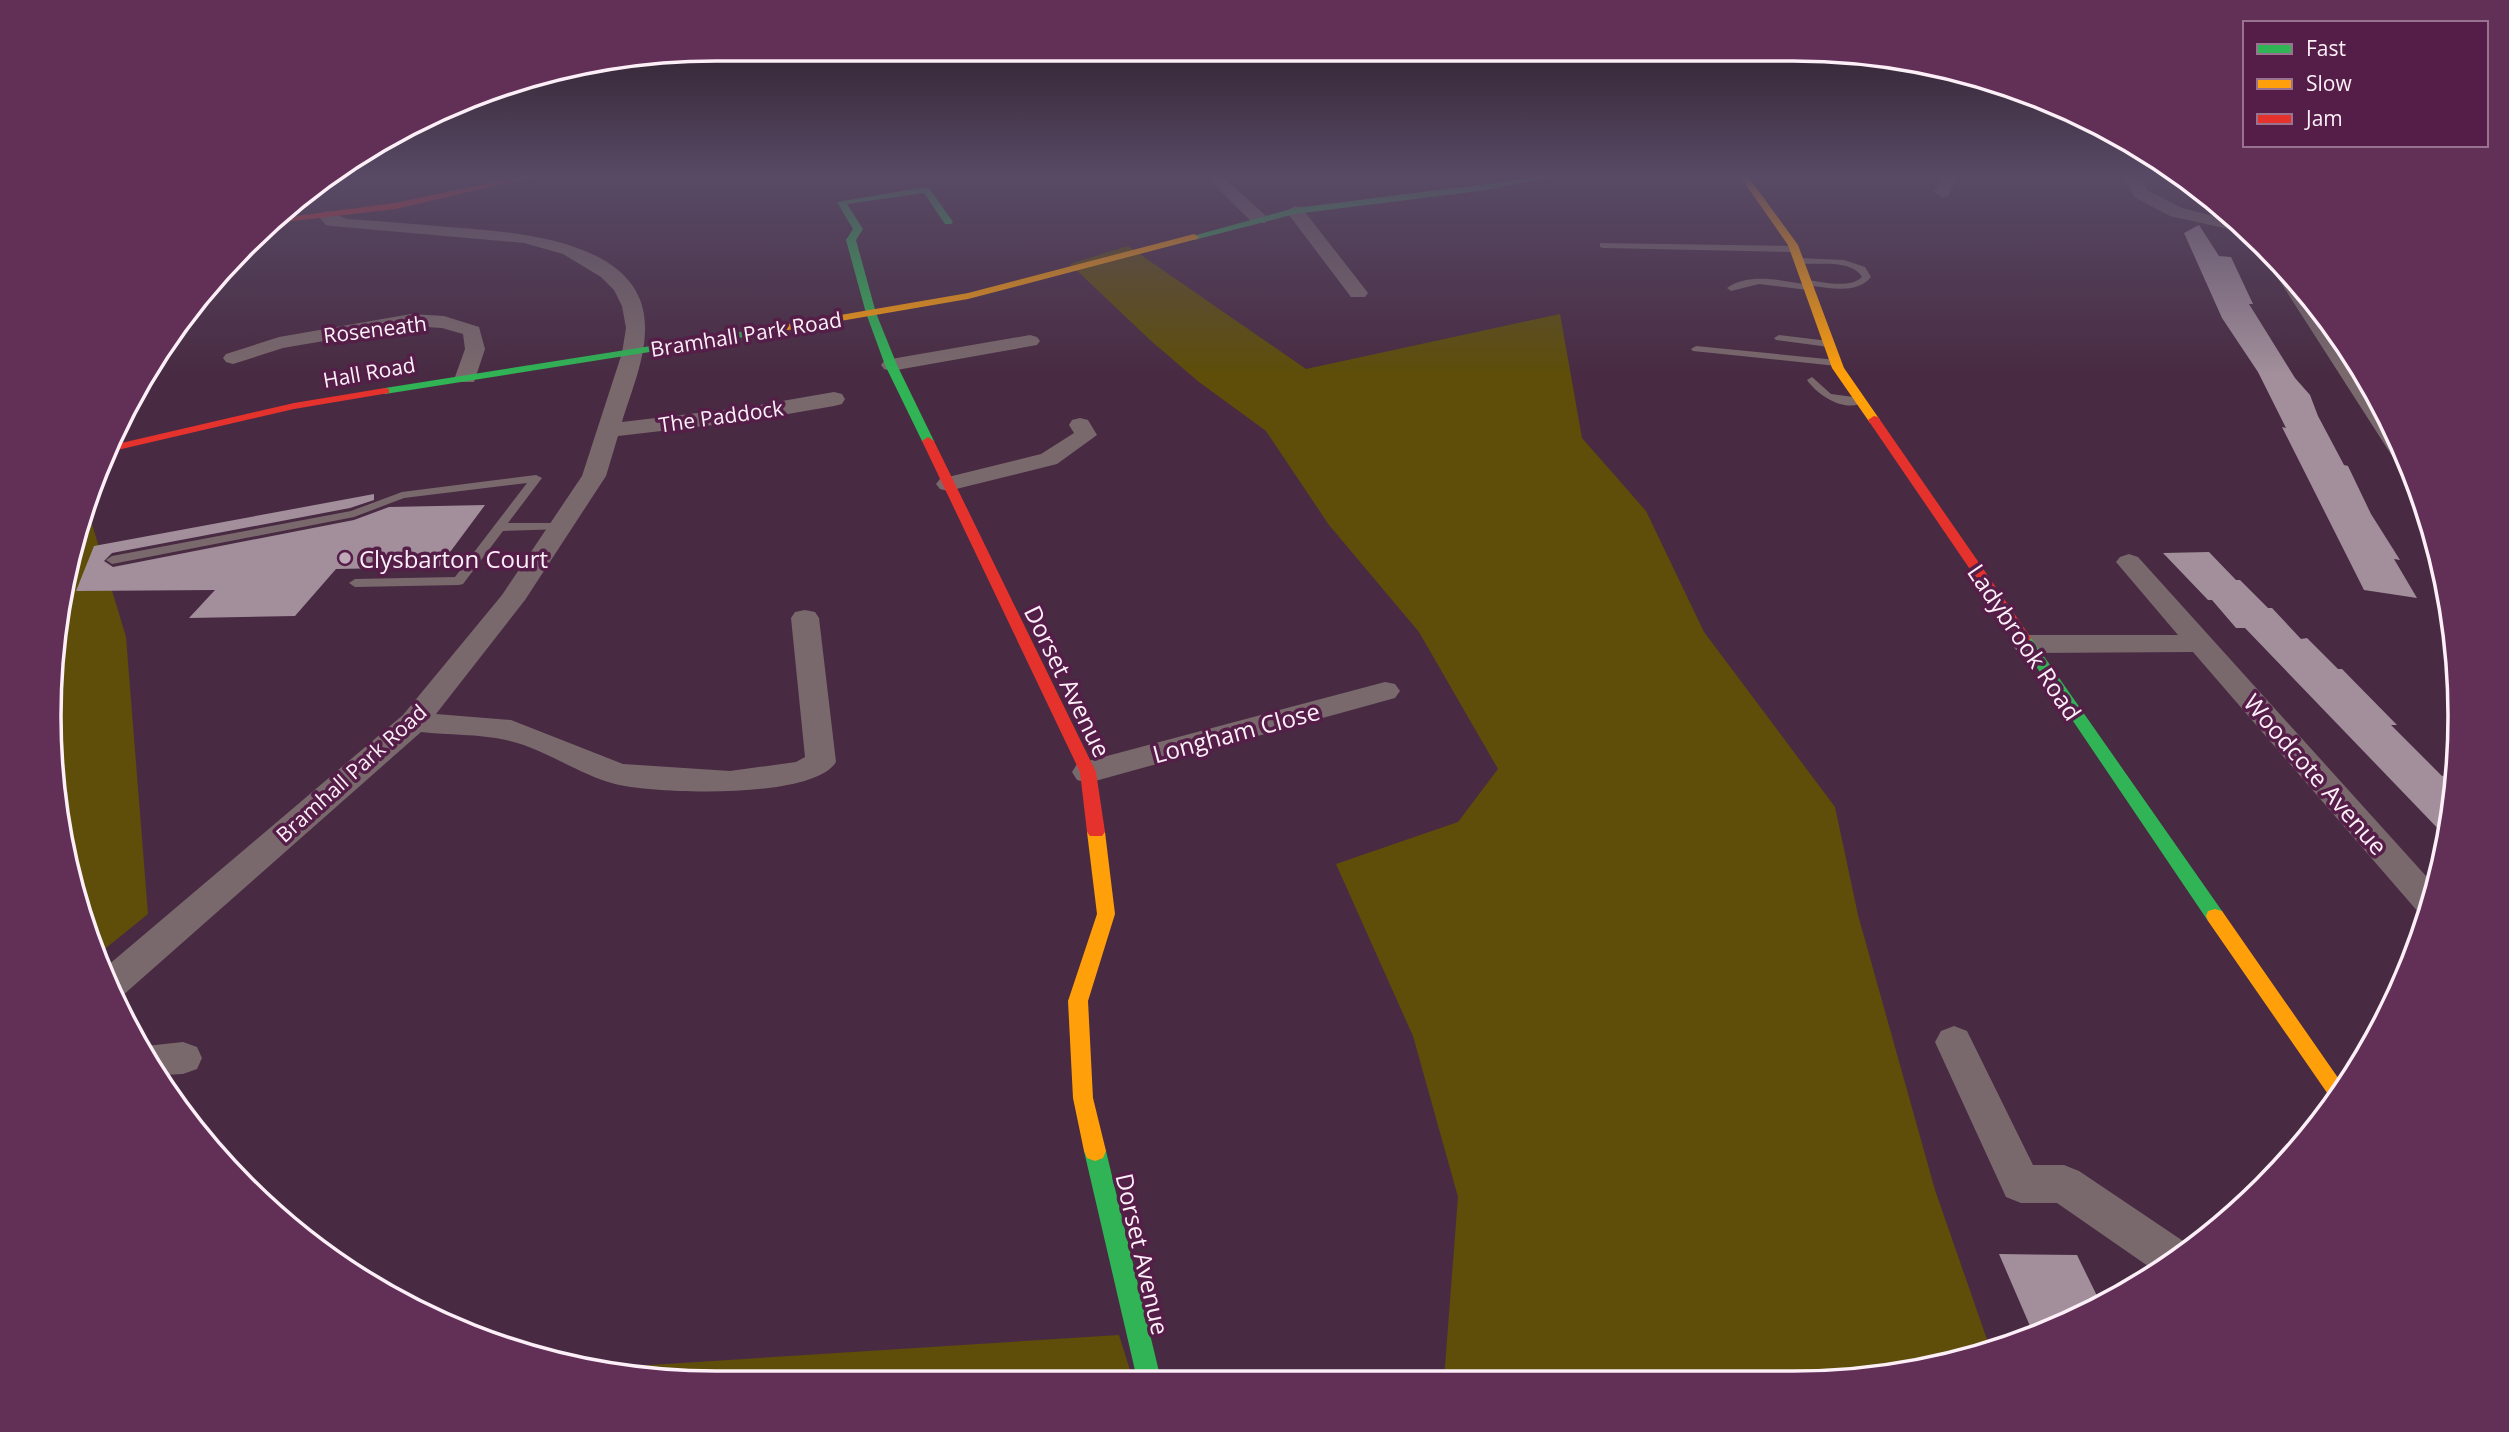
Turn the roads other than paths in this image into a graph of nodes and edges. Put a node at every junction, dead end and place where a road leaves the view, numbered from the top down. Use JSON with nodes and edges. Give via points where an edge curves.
{"nodes":[{"id":1,"x":546,"y":242,"type":"edge"},
{"id":2,"x":852,"y":242,"type":"edge"},
{"id":3,"x":1173,"y":242,"type":"edge"},
{"id":4,"x":1319,"y":242,"type":"edge"},
{"id":5,"x":1787,"y":242,"type":"edge"},
{"id":6,"x":1602,"y":245,"type":"dead end"},
{"id":7,"x":1796,"y":255,"type":"junction"},
{"id":8,"x":1807,"y":285,"type":"junction"},
{"id":9,"x":1731,"y":288,"type":"dead end"},
{"id":10,"x":1358,"y":293,"type":"dead end"},
{"id":11,"x":871,"y":313,"type":"junction"},
{"id":12,"x":2321,"y":330,"type":"edge"},
{"id":13,"x":1779,"y":338,"type":"dead end"},
{"id":14,"x":1030,"y":341,"type":"dead end"},
{"id":15,"x":1829,"y":344,"type":"junction"},
{"id":16,"x":1696,"y":349,"type":"dead end"},
{"id":17,"x":632,"y":353,"type":"junction"},
{"id":18,"x":233,"y":358,"type":"dead end"},
{"id":19,"x":1836,"y":363,"type":"junction"},
{"id":20,"x":891,"y":366,"type":"junction"},
{"id":21,"x":466,"y":377,"type":"junction"},
{"id":22,"x":1812,"y":380,"type":"dead end"},
{"id":23,"x":2359,"y":388,"type":"edge"},
{"id":24,"x":834,"y":400,"type":"dead end"},
{"id":25,"x":1861,"y":401,"type":"junction"},
{"id":26,"x":1080,"y":425,"type":"dead end"},
{"id":27,"x":609,"y":430,"type":"junction"},
{"id":28,"x":119,"y":447,"type":"edge"},
{"id":29,"x":948,"y":484,"type":"junction"},
{"id":30,"x":501,"y":527,"type":"junction"},
{"id":31,"x":561,"y":527,"type":"junction"},
{"id":32,"x":112,"y":559,"type":"dead end"},
{"id":33,"x":2129,"y":562,"type":"dead end"},
{"id":34,"x":355,"y":583,"type":"dead end"},
{"id":35,"x":805,"y":618,"type":"dead end"},
{"id":36,"x":2026,"y":643,"type":"junction"},
{"id":37,"x":2201,"y":643,"type":"junction"},
{"id":38,"x":1385,"y":691,"type":"dead end"},
{"id":39,"x":414,"y":722,"type":"junction"},
{"id":40,"x":1088,"y":772,"type":"junction"},
{"id":41,"x":2422,"y":894,"type":"edge"},
{"id":42,"x":117,"y":979,"type":"edge"},
{"id":43,"x":1954,"y":1042,"type":"dead end"},
{"id":44,"x":2332,"y":1086,"type":"edge"},
{"id":45,"x":2166,"y":1253,"type":"edge"},
{"id":46,"x":1147,"y":1371,"type":"edge"}],
"edges":[{"from":1,"to":17,"type":"street","via":[[586,258],[613,276],[628,296],[637,321]]},
{"from":2,"to":11,"type":"street","name":"Dorset Avenue"},
{"from":3,"to":11,"type":"street","name":"Bramhall Park Road","via":[[968,296]]},
{"from":4,"to":10,"type":"street"},
{"from":5,"to":7,"type":"street","name":"Ladybrook Road"},
{"from":6,"to":7,"type":"lane"},
{"from":7,"to":8,"type":"street","name":"Ladybrook Road"},
{"from":7,"to":8,"type":"lane","via":[[1841,262],[1862,269],[1867,277],[1860,284]]},
{"from":8,"to":9,"type":"lane","via":[[1742,282]]},
{"from":8,"to":15,"type":"street","name":"Ladybrook Road"},
{"from":11,"to":17,"type":"street","name":"Bramhall Park Road"},
{"from":11,"to":20,"type":"street","name":"Dorset Avenue"},
{"from":12,"to":23,"type":"street"},
{"from":13,"to":15,"type":"lane"},
{"from":14,"to":20,"type":"street"},
{"from":15,"to":19,"type":"street","name":"Ladybrook Road"},
{"from":16,"to":19,"type":"lane"},
{"from":17,"to":21,"type":"street","name":"Hall Road"},
{"from":17,"to":27,"type":"street","name":"Bramhall Park Road"},
{"from":18,"to":21,"type":"street","name":"Roseneath","via":[[284,334],[415,313],[472,331],[475,349]]},
{"from":19,"to":25,"type":"street","name":"Ladybrook Road"},
{"from":20,"to":29,"type":"street","name":"Dorset Avenue"},
{"from":21,"to":28,"type":"street","name":"Hall Road","via":[[294,406]]},
{"from":22,"to":25,"type":"lane","via":[[1829,398]]},
{"from":24,"to":27,"type":"street","name":"The Paddock"},
{"from":25,"to":36,"type":"street","name":"Ladybrook Road"},
{"from":26,"to":29,"type":"street","via":[[1086,435],[1049,459]]},
{"from":27,"to":31,"type":"street","name":"Bramhall Park Road","via":[[594,476]]},
{"from":29,"to":40,"type":"street","name":"Dorset Avenue"},
{"from":30,"to":31,"type":"lane"},
{"from":30,"to":32,"type":"lane","via":[[536,478],[402,495],[354,514]]},
{"from":30,"to":34,"type":"lane","via":[[459,581]]},
{"from":31,"to":39,"type":"street","name":"Bramhall Park Road","via":[[512,600]]},
{"from":33,"to":37,"type":"street","name":"Woodcote Avenue"},
{"from":35,"to":39,"type":"street","via":[[821,762],[803,772],[730,782],[619,775],[511,730]]},
{"from":36,"to":37,"type":"street"},
{"from":36,"to":44,"type":"street","name":"Ladybrook Road"},
{"from":37,"to":41,"type":"street","name":"Woodcote Avenue"},
{"from":38,"to":40,"type":"street","name":"Longham Close"},
{"from":39,"to":42,"type":"street","name":"Bramhall Park Road"},
{"from":40,"to":46,"type":"street","name":"Dorset Avenue","via":[[1107,914],[1078,1001],[1083,1098]]},
{"from":43,"to":45,"type":"street","via":[[2021,1184],[2064,1184]]}]}
